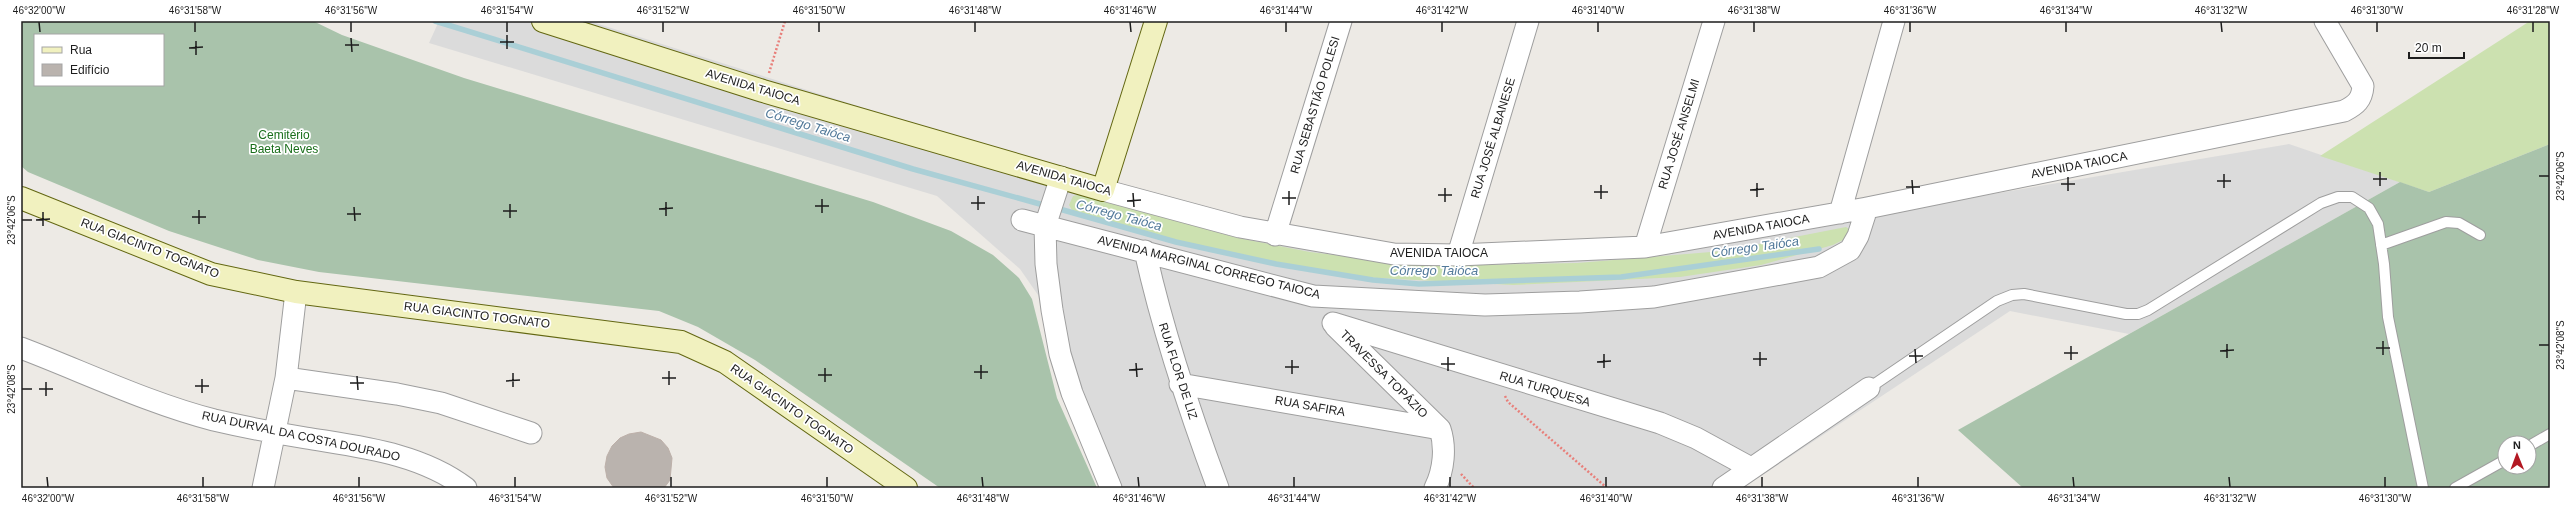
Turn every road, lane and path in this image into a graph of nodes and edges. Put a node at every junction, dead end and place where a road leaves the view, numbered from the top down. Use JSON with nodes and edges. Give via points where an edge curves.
{"nodes":[{"id":1,"x":543,"y":21,"type":"edge"},
{"id":2,"x":785,"y":21,"type":"edge"},
{"id":3,"x":1341,"y":21,"type":"edge"},
{"id":4,"x":1528,"y":21,"type":"edge"},
{"id":5,"x":1714,"y":21,"type":"edge"},
{"id":6,"x":1894,"y":21,"type":"edge"},
{"id":7,"x":2325,"y":21,"type":"edge"},
{"id":8,"x":1152,"y":22,"type":"edge"},
{"id":9,"x":763,"y":91,"type":"junction"},
{"id":10,"x":1103,"y":190,"type":"junction"},
{"id":11,"x":21,"y":198,"type":"edge"},
{"id":12,"x":1052,"y":203,"type":"junction"},
{"id":13,"x":1866,"y":208,"type":"junction"},
{"id":14,"x":1840,"y":213,"type":"junction"},
{"id":15,"x":1022,"y":220,"type":"dead end"},
{"id":16,"x":1275,"y":235,"type":"junction"},
{"id":17,"x":2480,"y":235,"type":"dead end"},
{"id":18,"x":2381,"y":245,"type":"junction"},
{"id":19,"x":1645,"y":247,"type":"junction"},
{"id":20,"x":1145,"y":251,"type":"junction"},
{"id":21,"x":1458,"y":255,"type":"junction"},
{"id":22,"x":296,"y":292,"type":"junction"},
{"id":23,"x":1313,"y":296,"type":"junction"},
{"id":24,"x":1333,"y":324,"type":"junction"},
{"id":25,"x":21,"y":348,"type":"edge"},
{"id":26,"x":1494,"y":373,"type":"junction"},
{"id":27,"x":286,"y":378,"type":"junction"},
{"id":28,"x":1180,"y":384,"type":"junction"},
{"id":29,"x":1869,"y":388,"type":"joint"},
{"id":30,"x":1440,"y":429,"type":"junction"},
{"id":31,"x":276,"y":433,"type":"junction"},
{"id":32,"x":531,"y":433,"type":"dead end"},
{"id":33,"x":2550,"y":434,"type":"edge"},
{"id":34,"x":2537,"y":441,"type":"edge"},
{"id":35,"x":2497,"y":464,"type":"edge"},
{"id":36,"x":1751,"y":468,"type":"junction"},
{"id":37,"x":263,"y":488,"type":"edge"},
{"id":38,"x":466,"y":488,"type":"edge"},
{"id":39,"x":906,"y":488,"type":"edge"},
{"id":40,"x":1110,"y":488,"type":"edge"},
{"id":41,"x":1218,"y":488,"type":"edge"},
{"id":42,"x":1436,"y":488,"type":"edge"},
{"id":43,"x":1607,"y":488,"type":"edge"},
{"id":44,"x":1723,"y":488,"type":"edge"},
{"id":45,"x":2423,"y":488,"type":"edge"},
{"id":46,"x":2455,"y":488,"type":"edge"}],
"edges":[{"from":1,"to":9,"type":"street","name":"AVENIDA TAIOCA"},
{"from":2,"to":9,"type":"path"},
{"from":3,"to":16,"type":"street","name":"RUA SEBASTIÃO POLESI"},
{"from":4,"to":21,"type":"street","name":"RUA JOSÉ ALBANESE"},
{"from":5,"to":19,"type":"street","name":"RUA JOSÉ ANSELMI"},
{"from":6,"to":14,"type":"street"},
{"from":7,"to":13,"type":"street","name":"AVENIDA TAIOCA","via":[[2363,86],[2362,97],[2354,107]]},
{"from":8,"to":10,"type":"street"},
{"from":9,"to":12,"type":"street","name":"AVENIDA TAIOCA"},
{"from":10,"to":12,"type":"street","name":"AVENIDA TAIOCA"},
{"from":10,"to":16,"type":"street","name":"AVENIDA TAIOCA"},
{"from":11,"to":22,"type":"street","name":"RUA GIACINTO TOGNATO","via":[[210,274]]},
{"from":12,"to":15,"type":"street","name":"AVENIDA MARGINAL CORREGO TAIOCA"},
{"from":12,"to":20,"type":"street","name":"AVENIDA MARGINAL CORREGO TAIOCA"},
{"from":12,"to":40,"type":"street","via":[[1046,264],[1060,354],[1072,393]]},
{"from":13,"to":14,"type":"street","name":"AVENIDA TAIOCA"},
{"from":13,"to":23,"type":"street","name":"AVENIDA MARGINAL CORREGO TAIOCA","via":[[1858,236],[1850,250],[1819,267],[1654,297],[1485,305]]},
{"from":14,"to":19,"type":"street","name":"AVENIDA TAIOCA"},
{"from":16,"to":21,"type":"street","name":"AVENIDA TAIOCA","via":[[1394,254]]},
{"from":17,"to":18,"type":"lane","via":[[2459,223],[2446,222]]},
{"from":18,"to":29,"type":"lane","via":[[2378,224],[2369,208],[2352,197],[2338,198],[2322,203],[2138,314],[2012,294],[1997,301]]},
{"from":18,"to":45,"type":"lane","via":[[2388,317]]},
{"from":19,"to":21,"type":"street","name":"AVENIDA TAIOCA"},
{"from":20,"to":23,"type":"street","name":"AVENIDA MARGINAL CORREGO TAIOCA"},
{"from":20,"to":28,"type":"street","name":"RUA FLOR DE LIZ","via":[[1156,303]]},
{"from":22,"to":27,"type":"street"},
{"from":22,"to":39,"type":"street","name":"RUA GIACINTO TOGNATO","via":[[681,342],[725,362]]},
{"from":23,"to":24,"type":"street","name":"TRAVESSA TOPÁZIO"},
{"from":24,"to":26,"type":"street","name":"RUA TURQUESA"},
{"from":24,"to":30,"type":"street","name":"TRAVESSA TOPÁZIO"},
{"from":25,"to":31,"type":"street","name":"RUA DURVAL DA COSTA DOURADO","via":[[198,415]]},
{"from":26,"to":36,"type":"street","name":"RUA TURQUESA","via":[[1660,424],[1696,438]]},
{"from":26,"to":43,"type":"path","via":[[1508,402]]},
{"from":27,"to":31,"type":"street"},
{"from":27,"to":32,"type":"street","via":[[441,403]]},
{"from":28,"to":30,"type":"street","name":"RUA SAFIRA"},
{"from":28,"to":41,"type":"street","name":"RUA FLOR DE LIZ"},
{"from":29,"to":36,"type":"street"},
{"from":30,"to":42,"type":"street","via":[[1444,440],[1444,456]]},
{"from":31,"to":37,"type":"street"},
{"from":31,"to":38,"type":"street","name":"RUA DURVAL DA COSTA DOURADO","via":[[382,452],[434,469]]},
{"from":33,"to":34,"type":"lane"},
{"from":35,"to":46,"type":"lane"},
{"from":36,"to":44,"type":"street"}]}
